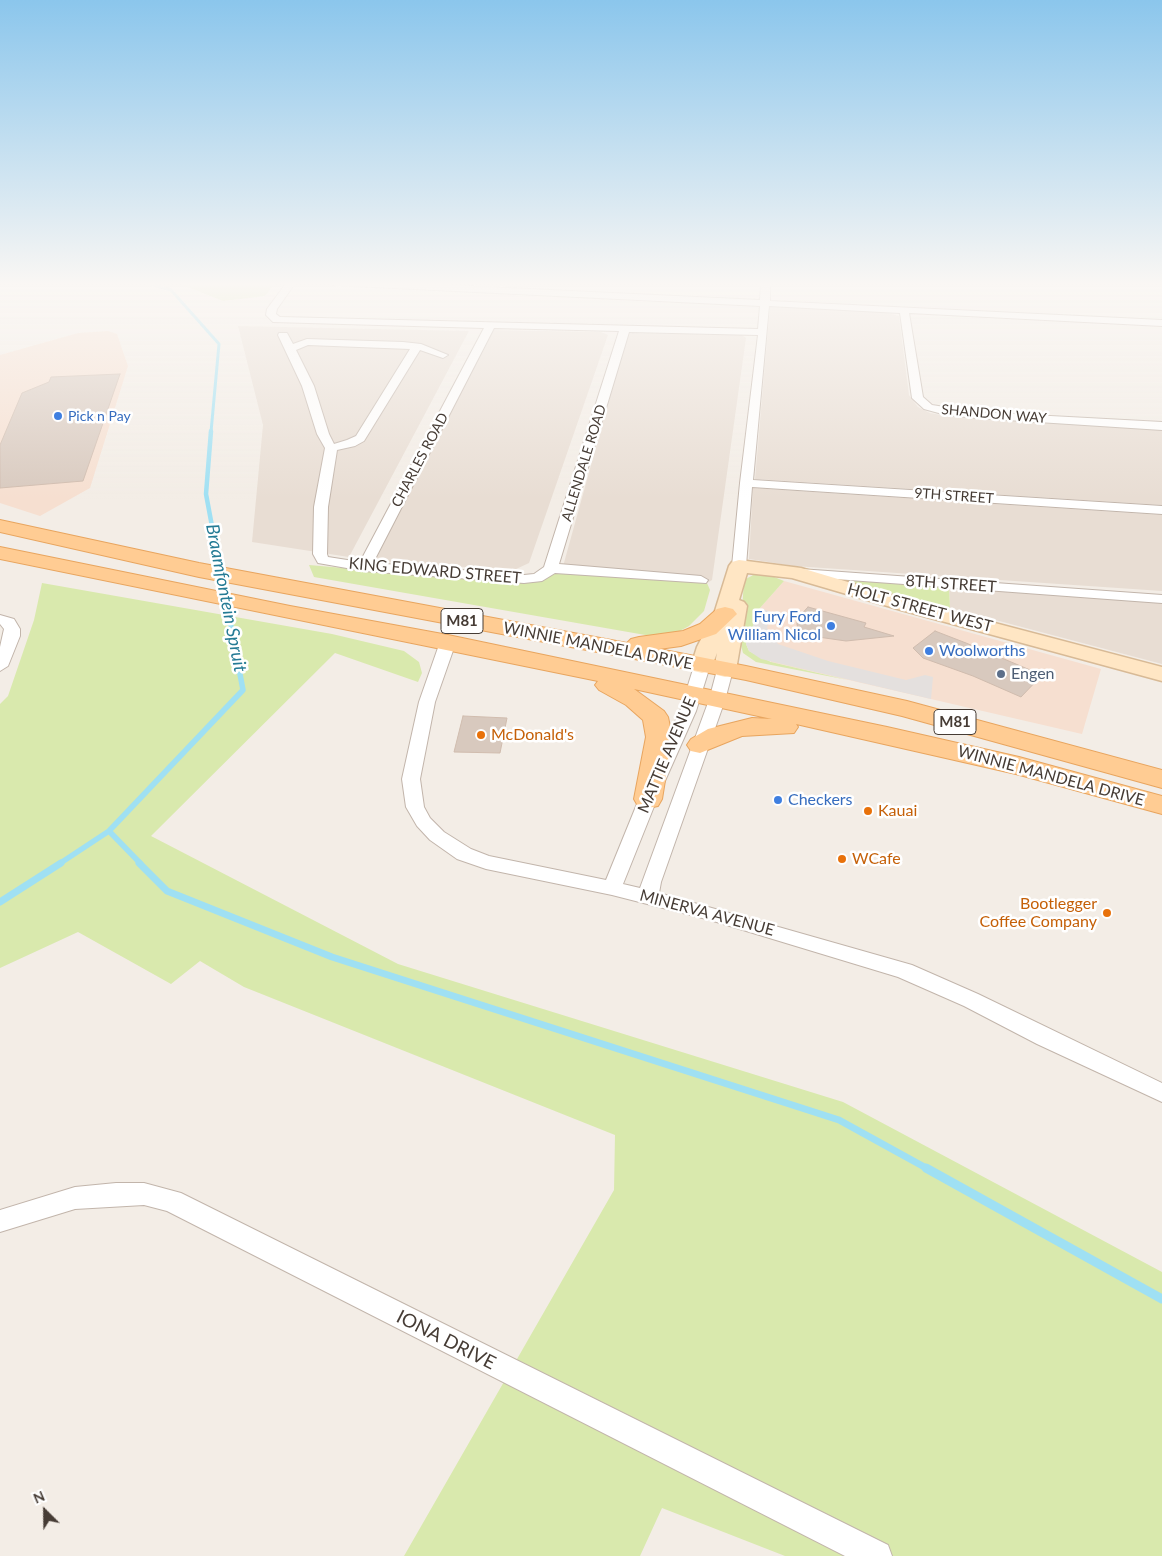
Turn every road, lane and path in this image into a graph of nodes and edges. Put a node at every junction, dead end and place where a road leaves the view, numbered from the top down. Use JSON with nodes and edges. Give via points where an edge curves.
{"nodes":[{"id":1,"x":293,"y":355,"type":"edge"},
{"id":2,"x":412,"y":355,"type":"edge"},
{"id":3,"x":475,"y":355,"type":"edge"},
{"id":4,"x":617,"y":355,"type":"edge"},
{"id":5,"x":760,"y":355,"type":"edge"},
{"id":6,"x":911,"y":355,"type":"edge"},
{"id":7,"x":1162,"y":426,"type":"edge"},
{"id":8,"x":331,"y":448,"type":"junction"},
{"id":9,"x":746,"y":483,"type":"junction"},
{"id":10,"x":1162,"y":510,"type":"edge"},
{"id":11,"x":0,"y":526,"type":"edge"},
{"id":12,"x":0,"y":553,"type":"edge"},
{"id":13,"x":739,"y":566,"type":"junction"},
{"id":14,"x":364,"y":567,"type":"junction"},
{"id":15,"x":551,"y":568,"type":"junction"},
{"id":16,"x":794,"y":572,"type":"junction"},
{"id":17,"x":701,"y":580,"type":"dead end"},
{"id":18,"x":1162,"y":599,"type":"edge"},
{"id":19,"x":725,"y":614,"type":"junction"},
{"id":20,"x":0,"y":619,"type":"edge"},
{"id":21,"x":448,"y":642,"type":"junction"},
{"id":22,"x":587,"y":645,"type":"junction"},
{"id":23,"x":0,"y":666,"type":"edge"},
{"id":24,"x":714,"y":668,"type":"junction"},
{"id":25,"x":577,"y":670,"type":"junction"},
{"id":26,"x":1162,"y":674,"type":"edge"},
{"id":27,"x":705,"y":698,"type":"junction"},
{"id":28,"x":700,"y":745,"type":"junction"},
{"id":29,"x":952,"y":750,"type":"junction"},
{"id":30,"x":1162,"y":779,"type":"edge"},
{"id":31,"x":648,"y":799,"type":"junction"},
{"id":32,"x":1162,"y":805,"type":"edge"},
{"id":33,"x":612,"y":888,"type":"junction"},
{"id":34,"x":649,"y":897,"type":"junction"},
{"id":35,"x":1162,"y":1093,"type":"edge"},
{"id":36,"x":0,"y":1221,"type":"edge"},
{"id":37,"x":877,"y":1556,"type":"edge"}],
"edges":[{"from":1,"to":8,"type":"street"},
{"from":2,"to":8,"type":"street","via":[[360,438]]},
{"from":3,"to":14,"type":"street","name":"CHARLES ROAD"},
{"from":4,"to":15,"type":"street","name":"ALLENDALE ROAD"},
{"from":5,"to":9,"type":"street","name":"MATTIE AVENUE"},
{"from":6,"to":7,"type":"street","name":"SHANDON WAY","via":[[918,398],[928,407],[976,415]]},
{"from":8,"to":14,"type":"street","name":"KING EDWARD STREET","via":[[321,507],[320,554],[326,562]]},
{"from":9,"to":10,"type":"street","name":"9TH STREET"},
{"from":9,"to":13,"type":"street","name":"MATTIE AVENUE"},
{"from":11,"to":22,"type":"main road","name":"WINNIE MANDELA DRIVE","number":"M81","via":[[158,562]]},
{"from":12,"to":21,"type":"main road","name":"WINNIE MANDELA DRIVE","number":"M81"},
{"from":13,"to":16,"type":"street","name":"8TH STREET"},
{"from":13,"to":19,"type":"street","name":"MATTIE AVENUE"},
{"from":13,"to":24,"type":"street","name":"MATTIE AVENUE","via":[[737,602]]},
{"from":14,"to":15,"type":"street","name":"KING EDWARD STREET","via":[[512,580],[536,578]]},
{"from":15,"to":17,"type":"street"},
{"from":16,"to":18,"type":"street","name":"8TH STREET"},
{"from":16,"to":26,"type":"street","name":"HOLT STREET WEST"},
{"from":19,"to":22,"type":"main road","via":[[708,629],[681,639]]},
{"from":19,"to":24,"type":"street","name":"MATTIE AVENUE","via":[[708,647]]},
{"from":20,"to":23,"type":"street","via":[[9,622],[12,629]]},
{"from":21,"to":25,"type":"main road","name":"WINNIE MANDELA DRIVE","number":"M81"},
{"from":21,"to":33,"type":"street","name":"MINERVA AVENUE","via":[[427,702],[411,779],[415,808],[423,822],[464,854]]},
{"from":22,"to":24,"type":"main road","name":"WINNIE MANDELA DRIVE","number":"M81"},
{"from":24,"to":27,"type":"street","name":"MATTIE AVENUE"},
{"from":24,"to":27,"type":"street","name":"MATTIE AVENUE"},
{"from":24,"to":30,"type":"main road","name":"WINNIE MANDELA DRIVE","number":"M81","via":[[907,710]]},
{"from":25,"to":27,"type":"main road","name":"WINNIE MANDELA DRIVE","number":"M81"},
{"from":25,"to":31,"type":"main road","via":[[635,700],[655,717],[659,737]]},
{"from":27,"to":28,"type":"street","name":"MATTIE AVENUE"},
{"from":27,"to":29,"type":"main road","name":"WINNIE MANDELA DRIVE","number":"M81"},
{"from":27,"to":31,"type":"street","name":"MATTIE AVENUE"},
{"from":28,"to":29,"type":"main road","via":[[718,735],[752,726],[825,729]]},
{"from":28,"to":34,"type":"street","name":"MATTIE AVENUE","via":[[651,882]]},
{"from":29,"to":32,"type":"main road","name":"WINNIE MANDELA DRIVE","number":"M81"},
{"from":31,"to":33,"type":"street","name":"MATTIE AVENUE"},
{"from":33,"to":34,"type":"street","name":"MINERVA AVENUE"},
{"from":34,"to":35,"type":"street","name":"MINERVA AVENUE","via":[[905,971],[972,1000]]},
{"from":36,"to":37,"type":"street","name":"IONA DRIVE","via":[[75,1198],[144,1194],[172,1202]]}]}
